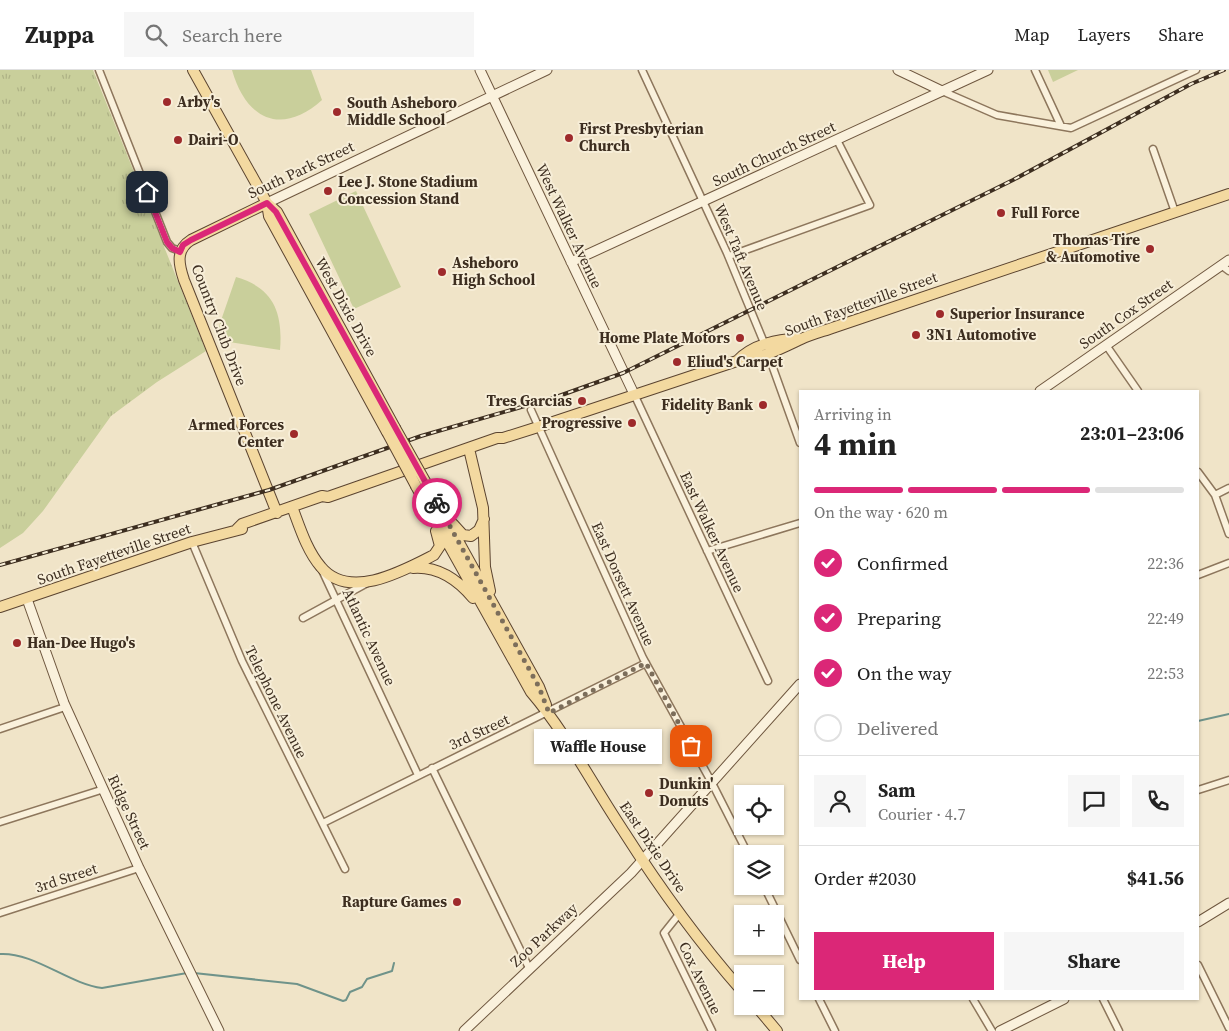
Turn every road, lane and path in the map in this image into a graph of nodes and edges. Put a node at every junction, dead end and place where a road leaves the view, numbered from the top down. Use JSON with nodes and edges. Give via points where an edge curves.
{"nodes":[{"id":1,"x":99,"y":70,"type":"edge"},
{"id":2,"x":193,"y":70,"type":"edge"},
{"id":3,"x":480,"y":70,"type":"edge"},
{"id":4,"x":547,"y":70,"type":"edge"},
{"id":5,"x":642,"y":70,"type":"edge"},
{"id":6,"x":898,"y":70,"type":"edge"},
{"id":7,"x":988,"y":70,"type":"edge"},
{"id":8,"x":1035,"y":70,"type":"edge"},
{"id":9,"x":1196,"y":70,"type":"edge"},
{"id":10,"x":942,"y":91,"type":"junction"},
{"id":11,"x":493,"y":96,"type":"junction"},
{"id":12,"x":1061,"y":126,"type":"junction"},
{"id":13,"x":837,"y":140,"type":"junction"},
{"id":14,"x":1153,"y":149,"type":"dead end"},
{"id":15,"x":1229,"y":194,"type":"edge"},
{"id":16,"x":704,"y":202,"type":"junction"},
{"id":17,"x":267,"y":203,"type":"junction"},
{"id":18,"x":1175,"y":212,"type":"junction"},
{"id":19,"x":180,"y":252,"type":"junction"},
{"id":20,"x":729,"y":256,"type":"junction"},
{"id":21,"x":1229,"y":260,"type":"edge"},
{"id":22,"x":571,"y":262,"type":"junction"},
{"id":23,"x":1221,"y":265,"type":"junction"},
{"id":24,"x":1229,"y":271,"type":"edge"},
{"id":25,"x":1106,"y":345,"type":"junction"},
{"id":26,"x":766,"y":350,"type":"junction"},
{"id":27,"x":1041,"y":390,"type":"edge"},
{"id":28,"x":1137,"y":390,"type":"edge"},
{"id":29,"x":634,"y":394,"type":"junction"},
{"id":30,"x":530,"y":410,"type":"dead end"},
{"id":31,"x":538,"y":427,"type":"junction"},
{"id":32,"x":391,"y":430,"type":"joint"},
{"id":33,"x":503,"y":438,"type":"junction"},
{"id":34,"x":799,"y":440,"type":"edge"},
{"id":35,"x":470,"y":453,"type":"junction"},
{"id":36,"x":1199,"y":473,"type":"edge"},
{"id":37,"x":393,"y":475,"type":"junction"},
{"id":38,"x":421,"y":484,"type":"junction"},
{"id":39,"x":1229,"y":488,"type":"edge"},
{"id":40,"x":1214,"y":495,"type":"junction"},
{"id":41,"x":328,"y":497,"type":"junction"},
{"id":42,"x":428,"y":509,"type":"junction"},
{"id":43,"x":440,"y":511,"type":"junction"},
{"id":44,"x":294,"y":512,"type":"junction"},
{"id":45,"x":277,"y":513,"type":"junction"},
{"id":46,"x":484,"y":518,"type":"junction"},
{"id":47,"x":799,"y":523,"type":"edge"},
{"id":48,"x":237,"y":529,"type":"junction"},
{"id":49,"x":1229,"y":534,"type":"edge"},
{"id":50,"x":192,"y":542,"type":"junction"},
{"id":51,"x":707,"y":551,"type":"junction"},
{"id":52,"x":1229,"y":563,"type":"edge"},
{"id":53,"x":321,"y":568,"type":"junction"},
{"id":54,"x":407,"y":568,"type":"junction"},
{"id":55,"x":1199,"y":575,"type":"edge"},
{"id":56,"x":369,"y":582,"type":"junction"},
{"id":57,"x":27,"y":599,"type":"junction"},
{"id":58,"x":335,"y":601,"type":"junction"},
{"id":59,"x":0,"y":607,"type":"edge"},
{"id":60,"x":495,"y":609,"type":"junction"},
{"id":61,"x":303,"y":618,"type":"dead end"},
{"id":62,"x":489,"y":618,"type":"junction"},
{"id":63,"x":646,"y":663,"type":"junction"},
{"id":64,"x":768,"y":681,"type":"dead end"},
{"id":65,"x":799,"y":685,"type":"edge"},
{"id":66,"x":65,"y":707,"type":"junction"},
{"id":67,"x":549,"y":713,"type":"junction"},
{"id":68,"x":0,"y":729,"type":"edge"},
{"id":69,"x":432,"y":768,"type":"junction"},
{"id":70,"x":418,"y":775,"type":"junction"},
{"id":71,"x":1229,"y":780,"type":"edge"},
{"id":72,"x":712,"y":783,"type":"junction"},
{"id":73,"x":104,"y":789,"type":"junction"},
{"id":74,"x":1199,"y":790,"type":"edge"},
{"id":75,"x":0,"y":822,"type":"edge"},
{"id":76,"x":323,"y":823,"type":"junction"},
{"id":77,"x":743,"y":845,"type":"edge"},
{"id":78,"x":643,"y":859,"type":"junction"},
{"id":79,"x":140,"y":868,"type":"junction"},
{"id":80,"x":344,"y":869,"type":"dead end"},
{"id":81,"x":768,"y":895,"type":"edge"},
{"id":82,"x":1229,"y":903,"type":"edge"},
{"id":83,"x":0,"y":913,"type":"edge"},
{"id":84,"x":680,"y":913,"type":"junction"},
{"id":85,"x":1199,"y":921,"type":"edge"},
{"id":86,"x":799,"y":958,"type":"edge"},
{"id":87,"x":1199,"y":967,"type":"edge"},
{"id":88,"x":529,"y":968,"type":"junction"},
{"id":89,"x":734,"y":981,"type":"edge"},
{"id":90,"x":820,"y":1000,"type":"edge"},
{"id":91,"x":974,"y":1000,"type":"edge"},
{"id":92,"x":1062,"y":1000,"type":"edge"},
{"id":93,"x":1104,"y":1000,"type":"edge"},
{"id":94,"x":764,"y":1015,"type":"edge"},
{"id":95,"x":1229,"y":1028,"type":"edge"},
{"id":96,"x":219,"y":1031,"type":"edge"},
{"id":97,"x":464,"y":1031,"type":"edge"},
{"id":98,"x":712,"y":1031,"type":"edge"},
{"id":99,"x":778,"y":1031,"type":"edge"},
{"id":100,"x":836,"y":1031,"type":"edge"},
{"id":101,"x":992,"y":1031,"type":"edge"},
{"id":102,"x":1000,"y":1031,"type":"edge"},
{"id":103,"x":1119,"y":1031,"type":"edge"}],
"edges":[{"from":1,"to":19,"type":"street","name":"Country Club Drive","via":[[167,242]]},
{"from":2,"to":17,"type":"main road","name":"West Dixie Drive"},
{"from":3,"to":11,"type":"street","name":"West Walker Avenue"},
{"from":4,"to":11,"type":"street","name":"South Park Street"},
{"from":5,"to":16,"type":"street","name":"West Taft Avenue"},
{"from":6,"to":10,"type":"street"},
{"from":7,"to":10,"type":"street","name":"South Church Street"},
{"from":8,"to":12,"type":"street"},
{"from":9,"to":12,"type":"street","via":[[1071,128]]},
{"from":10,"to":12,"type":"street","via":[[997,115]]},
{"from":10,"to":13,"type":"street","name":"South Church Street"},
{"from":11,"to":17,"type":"street","name":"South Park Street"},
{"from":11,"to":22,"type":"street","name":"West Walker Avenue"},
{"from":13,"to":16,"type":"street","name":"South Church Street"},
{"from":13,"to":20,"type":"street","via":[[870,205]]},
{"from":14,"to":18,"type":"street"},
{"from":15,"to":18,"type":"main road","name":"South Fayetteville Street"},
{"from":16,"to":20,"type":"street","name":"West Taft Avenue"},
{"from":16,"to":22,"type":"street","name":"South Church Street"},
{"from":17,"to":19,"type":"main road","name":"South Park Street","via":[[191,240],[183,245]]},
{"from":17,"to":32,"type":"main road","name":"West Dixie Drive","via":[[276,212]]},
{"from":18,"to":26,"type":"main road","name":"South Fayetteville Street"},
{"from":19,"to":45,"type":"main road","name":"Country Club Drive","via":[[179,265],[184,280]]},
{"from":20,"to":26,"type":"street","name":"West Taft Avenue"},
{"from":21,"to":23,"type":"street","name":"South Cox Street"},
{"from":22,"to":29,"type":"street","name":"West Walker Avenue"},
{"from":23,"to":24,"type":"street"},
{"from":23,"to":25,"type":"street","name":"South Cox Street"},
{"from":25,"to":27,"type":"street","name":"South Cox Street"},
{"from":25,"to":28,"type":"street"},
{"from":26,"to":29,"type":"main road","name":"South Fayetteville Street","via":[[746,352],[741,360]]},
{"from":26,"to":34,"type":"street","name":"West Taft Avenue"},
{"from":29,"to":31,"type":"main road","name":"South Fayetteville Street"},
{"from":29,"to":51,"type":"street","name":"East Walker Avenue"},
{"from":30,"to":31,"type":"street","name":"East Dorsett Avenue"},
{"from":31,"to":33,"type":"main road","name":"South Fayetteville Street"},
{"from":31,"to":63,"type":"street","name":"East Dorsett Avenue"},
{"from":32,"to":38,"type":"main road","name":"East Dixie Drive","bridge":true},
{"from":33,"to":35,"type":"main road","name":"South Fayetteville Street","via":[[499,444]]},
{"from":33,"to":37,"type":"main road","name":"South Fayetteville Street"},
{"from":35,"to":37,"type":"main road","name":"South Fayetteville Street","via":[[401,476]]},
{"from":35,"to":46,"type":"main road"},
{"from":36,"to":40,"type":"street"},
{"from":37,"to":41,"type":"main road","name":"South Fayetteville Street"},
{"from":38,"to":42,"type":"main road","name":"East Dixie Drive"},
{"from":38,"to":43,"type":"main road","name":"East Dixie Drive"},
{"from":39,"to":40,"type":"street"},
{"from":40,"to":49,"type":"street"},
{"from":41,"to":44,"type":"main road","name":"South Fayetteville Street","via":[[325,502]]},
{"from":41,"to":45,"type":"main road","name":"South Fayetteville Street","via":[[322,496]]},
{"from":42,"to":54,"type":"main road","via":[[439,550]]},
{"from":42,"to":62,"type":"main road","name":"East Dixie Drive"},
{"from":43,"to":46,"type":"main road","via":[[465,536],[476,534]]},
{"from":43,"to":60,"type":"main road","name":"East Dixie Drive"},
{"from":44,"to":48,"type":"main road","name":"South Fayetteville Street"},
{"from":44,"to":53,"type":"main road","name":"Atlantic Avenue","via":[[307,546]]},
{"from":45,"to":48,"type":"main road","name":"South Fayetteville Street","via":[[242,524]]},
{"from":46,"to":60,"type":"main road","via":[[485,567]]},
{"from":47,"to":51,"type":"street"},
{"from":48,"to":50,"type":"main road","name":"South Fayetteville Street"},
{"from":50,"to":57,"type":"main road","name":"South Fayetteville Street"},
{"from":50,"to":76,"type":"street","name":"Telephone Avenue","via":[[242,661]]},
{"from":51,"to":64,"type":"street","name":"East Walker Avenue"},
{"from":52,"to":55,"type":"street"},
{"from":53,"to":56,"type":"main road","via":[[343,581]]},
{"from":53,"to":58,"type":"street","name":"Atlantic Avenue"},
{"from":54,"to":56,"type":"main road"},
{"from":54,"to":62,"type":"main road","via":[[444,572],[458,582]]},
{"from":56,"to":58,"type":"street"},
{"from":57,"to":59,"type":"main road","name":"South Fayetteville Street"},
{"from":57,"to":66,"type":"street","name":"Ridge Street"},
{"from":58,"to":61,"type":"street"},
{"from":58,"to":70,"type":"street","name":"Atlantic Avenue"},
{"from":60,"to":67,"type":"main road","name":"East Dixie Drive","via":[[539,687]]},
{"from":62,"to":67,"type":"main road","name":"East Dixie Drive","via":[[531,692]]},
{"from":63,"to":67,"type":"street","name":"3rd Street"},
{"from":63,"to":72,"type":"street","name":"East Dorsett Avenue"},
{"from":65,"to":72,"type":"street"},
{"from":66,"to":68,"type":"street"},
{"from":66,"to":73,"type":"street","name":"Ridge Street"},
{"from":67,"to":69,"type":"street","name":"3rd Street"},
{"from":67,"to":78,"type":"main road","name":"East Dixie Drive"},
{"from":69,"to":70,"type":"street","name":"3rd Street"},
{"from":69,"to":88,"type":"street"},
{"from":70,"to":76,"type":"street","name":"3rd Street"},
{"from":71,"to":74,"type":"street"},
{"from":72,"to":77,"type":"street","name":"East Dorsett Avenue"},
{"from":72,"to":78,"type":"street"},
{"from":73,"to":75,"type":"street"},
{"from":73,"to":79,"type":"street","name":"Ridge Street"},
{"from":76,"to":80,"type":"street","name":"Telephone Avenue"},
{"from":78,"to":84,"type":"main road","name":"East Dixie Drive"},
{"from":78,"to":88,"type":"street","name":"Zoo Parkway"},
{"from":79,"to":83,"type":"street","name":"3rd Street"},
{"from":79,"to":96,"type":"street","name":"Ridge Street"},
{"from":81,"to":86,"type":"street"},
{"from":82,"to":85,"type":"street"},
{"from":84,"to":89,"type":"main road","name":"East Dixie Drive"},
{"from":84,"to":98,"type":"street","name":"Cox Avenue","via":[[664,933]]},
{"from":87,"to":95,"type":"street"},
{"from":88,"to":97,"type":"street","name":"Zoo Parkway"},
{"from":90,"to":100,"type":"street"},
{"from":91,"to":101,"type":"street"},
{"from":92,"to":102,"type":"street"},
{"from":93,"to":103,"type":"street"},
{"from":94,"to":99,"type":"main road"}]}
